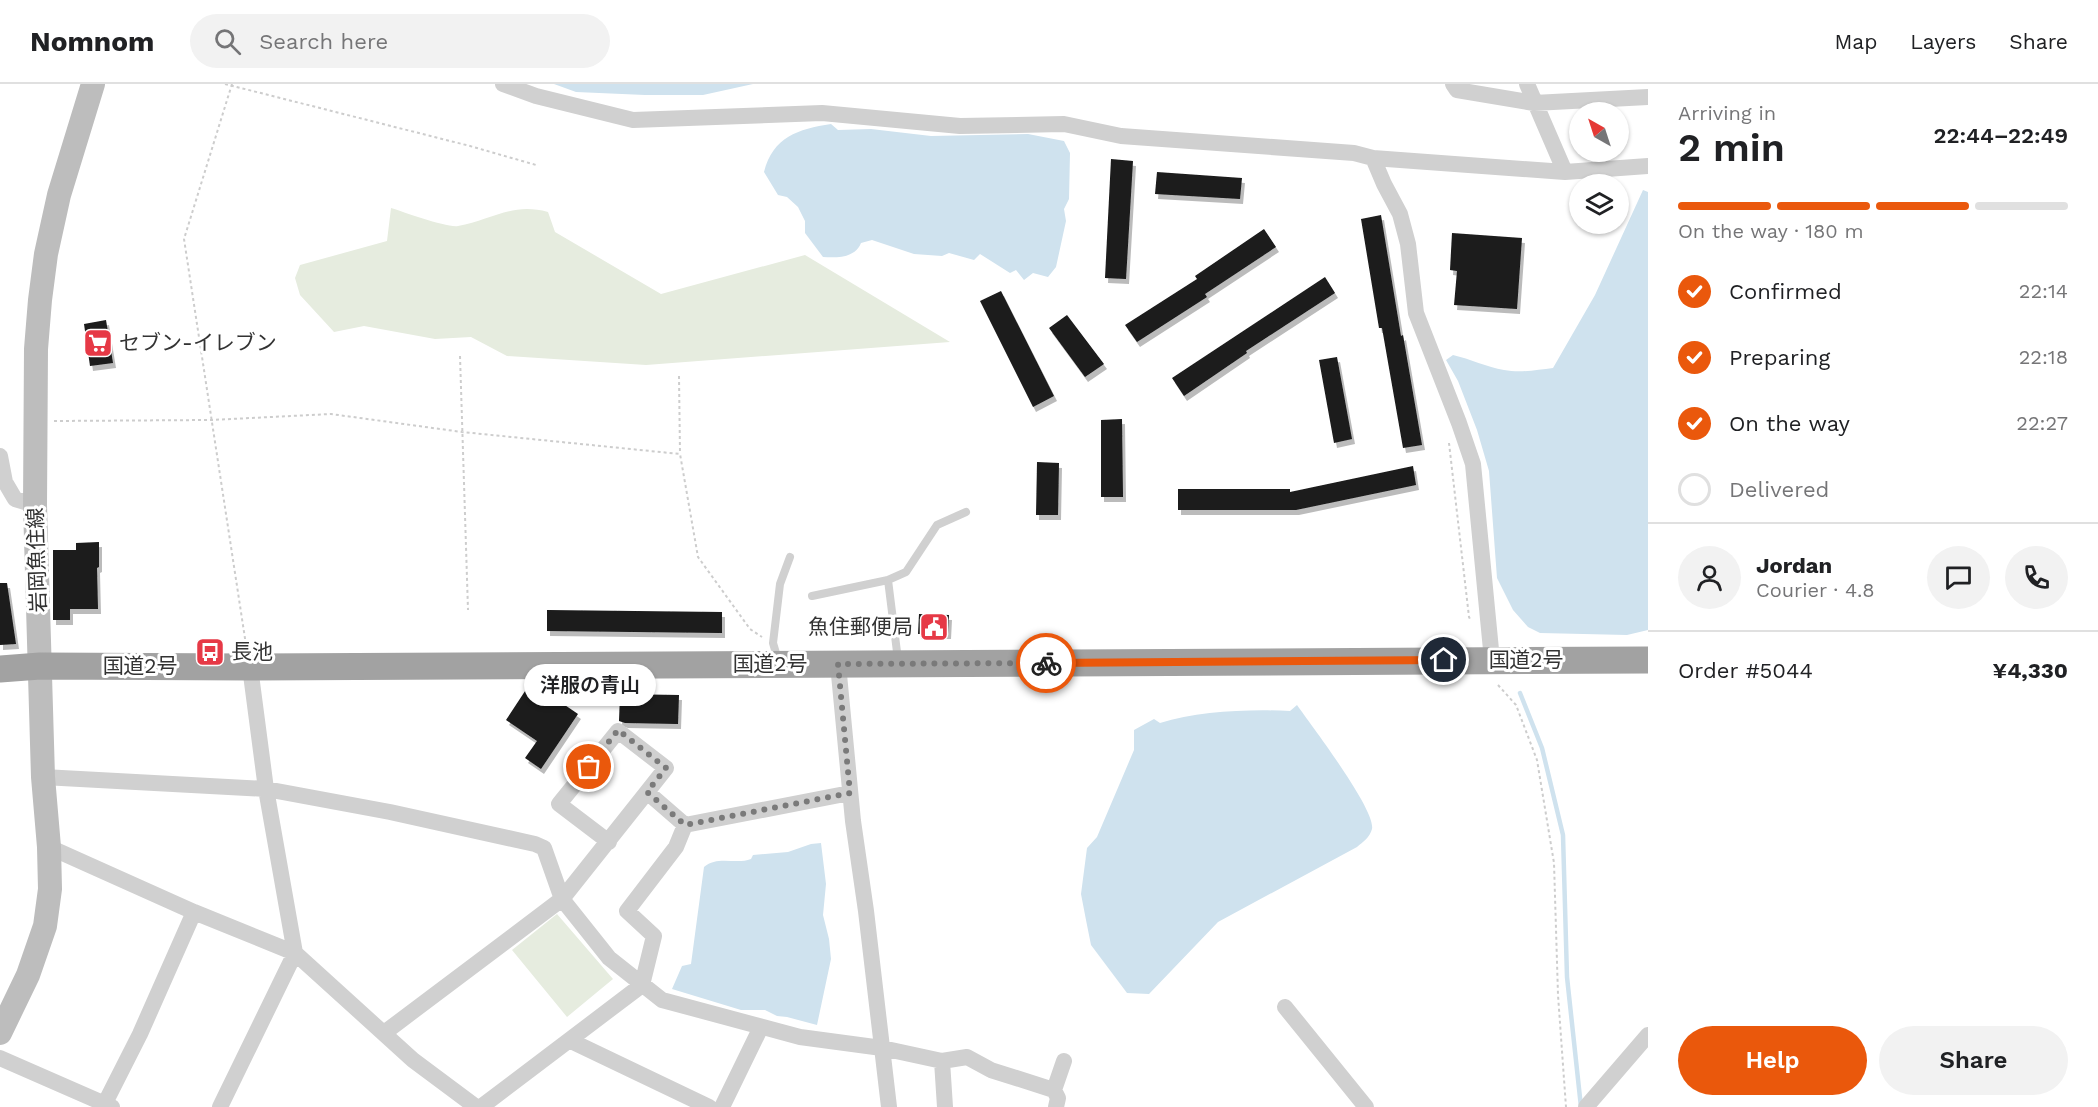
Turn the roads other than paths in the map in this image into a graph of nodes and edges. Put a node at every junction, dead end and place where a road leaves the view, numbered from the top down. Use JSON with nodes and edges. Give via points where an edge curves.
{"nodes":[{"id":1,"x":93,"y":84,"type":"edge"},
{"id":2,"x":503,"y":84,"type":"edge"},
{"id":3,"x":1453,"y":84,"type":"edge"},
{"id":4,"x":1527,"y":84,"type":"edge"},
{"id":5,"x":1648,"y":97,"type":"edge"},
{"id":6,"x":1534,"y":103,"type":"junction"},
{"id":7,"x":1373,"y":158,"type":"junction"},
{"id":8,"x":1648,"y":166,"type":"edge"},
{"id":9,"x":1565,"y":172,"type":"junction"},
{"id":10,"x":0,"y":456,"type":"edge"},
{"id":11,"x":35,"y":505,"type":"junction"},
{"id":12,"x":966,"y":512,"type":"dead end"},
{"id":13,"x":790,"y":557,"type":"dead end"},
{"id":14,"x":888,"y":580,"type":"junction"},
{"id":15,"x":812,"y":596,"type":"dead end"},
{"id":16,"x":776,"y":653,"type":"junction"},
{"id":17,"x":1648,"y":660,"type":"edge"},
{"id":18,"x":898,"y":663,"type":"junction"},
{"id":19,"x":838,"y":664,"type":"junction"},
{"id":20,"x":40,"y":666,"type":"junction"},
{"id":21,"x":250,"y":667,"type":"junction"},
{"id":22,"x":0,"y":669,"type":"edge"},
{"id":23,"x":1495,"y":672,"type":"junction"},
{"id":24,"x":43,"y":777,"type":"junction"},
{"id":25,"x":266,"y":789,"type":"junction"},
{"id":26,"x":647,"y":792,"type":"junction"},
{"id":27,"x":850,"y":793,"type":"junction"},
{"id":28,"x":685,"y":825,"type":"junction"},
{"id":29,"x":609,"y":842,"type":"junction"},
{"id":30,"x":49,"y":847,"type":"junction"},
{"id":31,"x":562,"y":899,"type":"junction"},
{"id":32,"x":194,"y":912,"type":"junction"},
{"id":33,"x":294,"y":953,"type":"junction"},
{"id":34,"x":642,"y":985,"type":"junction"},
{"id":35,"x":1285,"y":1007,"type":"dead end"},
{"id":36,"x":761,"y":1027,"type":"junction"},
{"id":37,"x":0,"y":1034,"type":"edge"},
{"id":38,"x":384,"y":1034,"type":"junction"},
{"id":39,"x":1648,"y":1035,"type":"edge"},
{"id":40,"x":571,"y":1041,"type":"junction"},
{"id":41,"x":882,"y":1048,"type":"junction"},
{"id":42,"x":0,"y":1058,"type":"edge"},
{"id":43,"x":942,"y":1061,"type":"junction"},
{"id":44,"x":1064,"y":1061,"type":"dead end"},
{"id":45,"x":1055,"y":1099,"type":"edge"},
{"id":46,"x":107,"y":1106,"type":"edge"},
{"id":47,"x":888,"y":1106,"type":"edge"},
{"id":48,"x":220,"y":1107,"type":"edge"},
{"id":49,"x":479,"y":1107,"type":"edge"},
{"id":50,"x":708,"y":1107,"type":"edge"},
{"id":51,"x":722,"y":1107,"type":"edge"},
{"id":52,"x":945,"y":1107,"type":"edge"},
{"id":53,"x":1366,"y":1107,"type":"edge"},
{"id":54,"x":1586,"y":1107,"type":"edge"}],
"edges":[{"from":1,"to":11,"type":"main road","name":"岩岡魚住線","via":[[59,195],[46,254],[36,349]]},
{"from":2,"to":7,"type":"street","via":[[633,120],[822,113],[960,126],[1064,124],[1120,136],[1354,153]]},
{"from":3,"to":6,"type":"street","via":[[1457,90]]},
{"from":4,"to":6,"type":"street"},
{"from":5,"to":6,"type":"street"},
{"from":6,"to":9,"type":"street"},
{"from":7,"to":9,"type":"street"},
{"from":7,"to":23,"type":"street","via":[[1400,214],[1408,244],[1416,314],[1473,464]]},
{"from":8,"to":9,"type":"street"},
{"from":10,"to":11,"type":"street","via":[[5,482],[15,499]]},
{"from":11,"to":20,"type":"main road","name":"岩岡魚住線"},
{"from":12,"to":14,"type":"lane","via":[[937,525],[906,572]]},
{"from":13,"to":16,"type":"lane","via":[[780,584]]},
{"from":14,"to":15,"type":"lane"},
{"from":14,"to":18,"type":"lane"},
{"from":16,"to":19,"type":"highway","name":"国道2号"},
{"from":16,"to":21,"type":"highway","name":"国道2号"},
{"from":17,"to":23,"type":"highway","name":"国道2号"},
{"from":18,"to":19,"type":"highway","name":"国道2号"},
{"from":18,"to":23,"type":"highway","name":"国道2号"},
{"from":19,"to":27,"type":"street"},
{"from":20,"to":21,"type":"highway","name":"国道2号"},
{"from":20,"to":22,"type":"highway","name":"国道2号"},
{"from":20,"to":24,"type":"main road","name":"岩岡魚住線"},
{"from":21,"to":25,"type":"street"},
{"from":24,"to":25,"type":"street"},
{"from":24,"to":30,"type":"main road","name":"岩岡魚住線"},
{"from":25,"to":31,"type":"street","via":[[535,844],[544,848]]},
{"from":25,"to":33,"type":"street"},
{"from":26,"to":28,"type":"street"},
{"from":26,"to":29,"type":"street"},
{"from":26,"to":29,"type":"street","via":[[666,768],[618,730],[559,804]]},
{"from":27,"to":28,"type":"street"},
{"from":27,"to":41,"type":"street"},
{"from":28,"to":34,"type":"street","via":[[676,847],[627,911],[654,936]]},
{"from":29,"to":31,"type":"street"},
{"from":30,"to":32,"type":"street"},
{"from":30,"to":37,"type":"main road","name":"岩岡魚住線","via":[[50,889],[45,926],[28,975]]},
{"from":31,"to":34,"type":"street","via":[[609,958]]},
{"from":31,"to":38,"type":"street"},
{"from":32,"to":33,"type":"street"},
{"from":32,"to":46,"type":"street"},
{"from":33,"to":38,"type":"street"},
{"from":33,"to":48,"type":"street"},
{"from":34,"to":36,"type":"street","via":[[662,1000]]},
{"from":34,"to":40,"type":"street"},
{"from":35,"to":53,"type":"street"},
{"from":36,"to":41,"type":"street","via":[[800,1037]]},
{"from":36,"to":51,"type":"street"},
{"from":38,"to":49,"type":"street"},
{"from":39,"to":54,"type":"street"},
{"from":40,"to":49,"type":"street"},
{"from":40,"to":50,"type":"street"},
{"from":41,"to":43,"type":"street"},
{"from":41,"to":47,"type":"street"},
{"from":42,"to":46,"type":"street"},
{"from":43,"to":45,"type":"street","via":[[967,1057]]},
{"from":43,"to":52,"type":"street"},
{"from":44,"to":45,"type":"street"}]}
